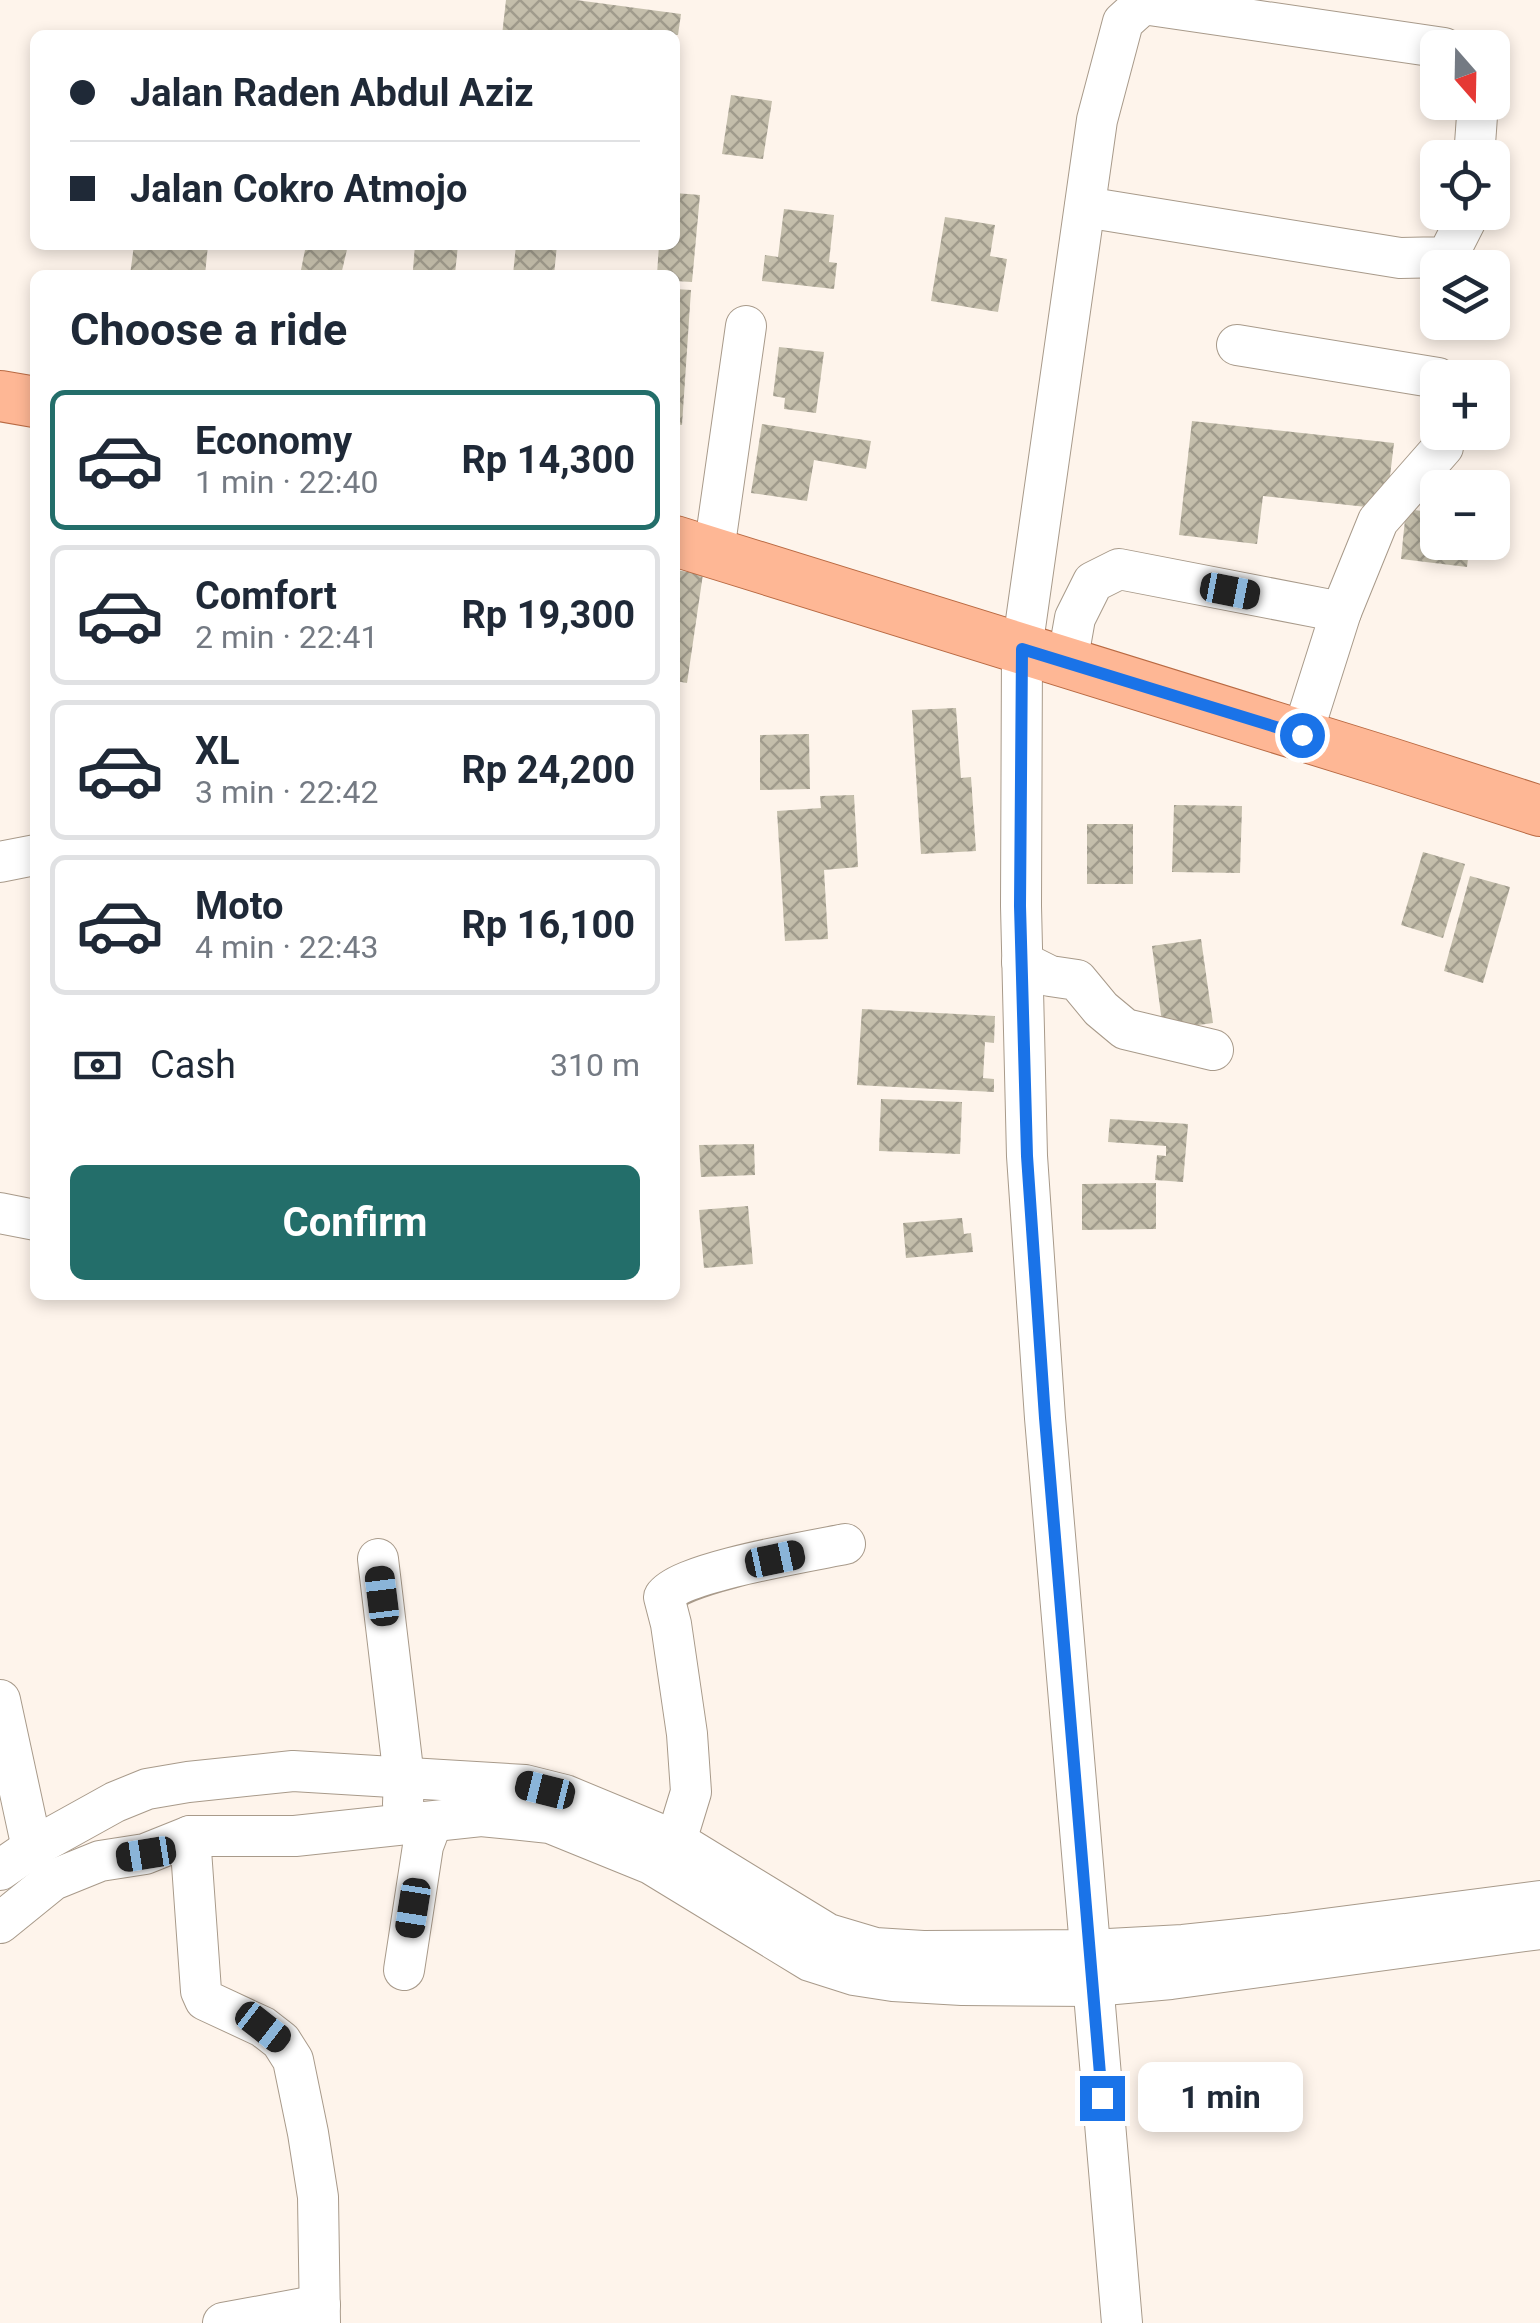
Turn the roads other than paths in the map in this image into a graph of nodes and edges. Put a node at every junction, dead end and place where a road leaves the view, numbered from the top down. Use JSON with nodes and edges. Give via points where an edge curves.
{"nodes":[{"id":1,"x":1420,"y":44,"type":"edge"},
{"id":2,"x":1084,"y":207,"type":"junction"},
{"id":3,"x":1461,"y":230,"type":"edge"},
{"id":4,"x":746,"y":326,"type":"dead end"},
{"id":5,"x":1237,"y":344,"type":"dead end"},
{"id":6,"x":1420,"y":375,"type":"edge"},
{"id":7,"x":0,"y":396,"type":"edge"},
{"id":8,"x":30,"y":401,"type":"edge"},
{"id":9,"x":1442,"y":450,"type":"edge"},
{"id":10,"x":695,"y":546,"type":"edge"},
{"id":11,"x":1341,"y":612,"type":"junction"},
{"id":12,"x":1045,"y":656,"type":"junction"},
{"id":13,"x":1302,"y":735,"type":"junction"},
{"id":14,"x":1540,"y":811,"type":"edge"},
{"id":15,"x":30,"y":856,"type":"edge"},
{"id":16,"x":0,"y":862,"type":"edge"},
{"id":17,"x":1022,"y":962,"type":"junction"},
{"id":18,"x":1213,"y":1050,"type":"dead end"},
{"id":19,"x":0,"y":1213,"type":"edge"},
{"id":20,"x":30,"y":1219,"type":"edge"},
{"id":21,"x":845,"y":1544,"type":"dead end"},
{"id":22,"x":378,"y":1560,"type":"dead end"},
{"id":23,"x":0,"y":1700,"type":"edge"},
{"id":24,"x":409,"y":1806,"type":"junction"},
{"id":25,"x":190,"y":1836,"type":"junction"},
{"id":26,"x":627,"y":1838,"type":"junction"},
{"id":27,"x":676,"y":1841,"type":"junction"},
{"id":28,"x":16,"y":1859,"type":"edge"},
{"id":29,"x":1540,"y":1901,"type":"edge"},
{"id":30,"x":0,"y":1923,"type":"edge"},
{"id":31,"x":1467,"y":1926,"type":"junction"},
{"id":32,"x":1540,"y":1930,"type":"edge"},
{"id":33,"x":1091,"y":1968,"type":"junction"},
{"id":34,"x":404,"y":1970,"type":"dead end"},
{"id":35,"x":320,"y":2314,"type":"edge"},
{"id":36,"x":223,"y":2323,"type":"edge"},
{"id":37,"x":1122,"y":2323,"type":"edge"}],
"edges":[{"from":1,"to":2,"type":"street","via":[[1143,4],[1123,22],[1097,120]]},
{"from":2,"to":3,"type":"street","via":[[1400,258],[1447,257]]},
{"from":2,"to":12,"type":"street"},
{"from":4,"to":10,"type":"street"},
{"from":5,"to":6,"type":"street"},
{"from":7,"to":8,"type":"main road"},
{"from":9,"to":11,"type":"street","via":[[1378,522]]},
{"from":10,"to":12,"type":"main road"},
{"from":11,"to":12,"type":"street","via":[[1120,569],[1092,582]]},
{"from":11,"to":13,"type":"street"},
{"from":12,"to":13,"type":"main road"},
{"from":12,"to":17,"type":"street"},
{"from":13,"to":14,"type":"main road"},
{"from":15,"to":16,"type":"street"},
{"from":17,"to":18,"type":"street","via":[[1077,980],[1125,1029]]},
{"from":17,"to":33,"type":"street","via":[[1027,1156]]},
{"from":19,"to":20,"type":"street"},
{"from":21,"to":27,"type":"street","via":[[704,1575],[664,1597],[691,1792]]},
{"from":22,"to":24,"type":"street"},
{"from":23,"to":28,"type":"street"},
{"from":24,"to":25,"type":"street","via":[[294,1836]]},
{"from":24,"to":26,"type":"street","via":[[525,1784],[565,1794]]},
{"from":24,"to":28,"type":"street","via":[[292,1771],[188,1782],[115,1802]]},
{"from":24,"to":34,"type":"street","via":[[423,1846]]},
{"from":25,"to":30,"type":"street","via":[[53,1880]]},
{"from":25,"to":35,"type":"street","via":[[205,2000],[263,2027],[293,2060],[318,2197]]},
{"from":26,"to":27,"type":"street"},
{"from":26,"to":33,"type":"street","via":[[652,1864],[810,1960],[854,1976],[962,1986]]},
{"from":27,"to":33,"type":"street","via":[[828,1934],[875,1948]]},
{"from":29,"to":31,"type":"street"},
{"from":31,"to":32,"type":"street"},
{"from":31,"to":33,"type":"street","via":[[1288,1949],[1171,1979]]},
{"from":33,"to":37,"type":"street"},
{"from":35,"to":36,"type":"street"}]}
